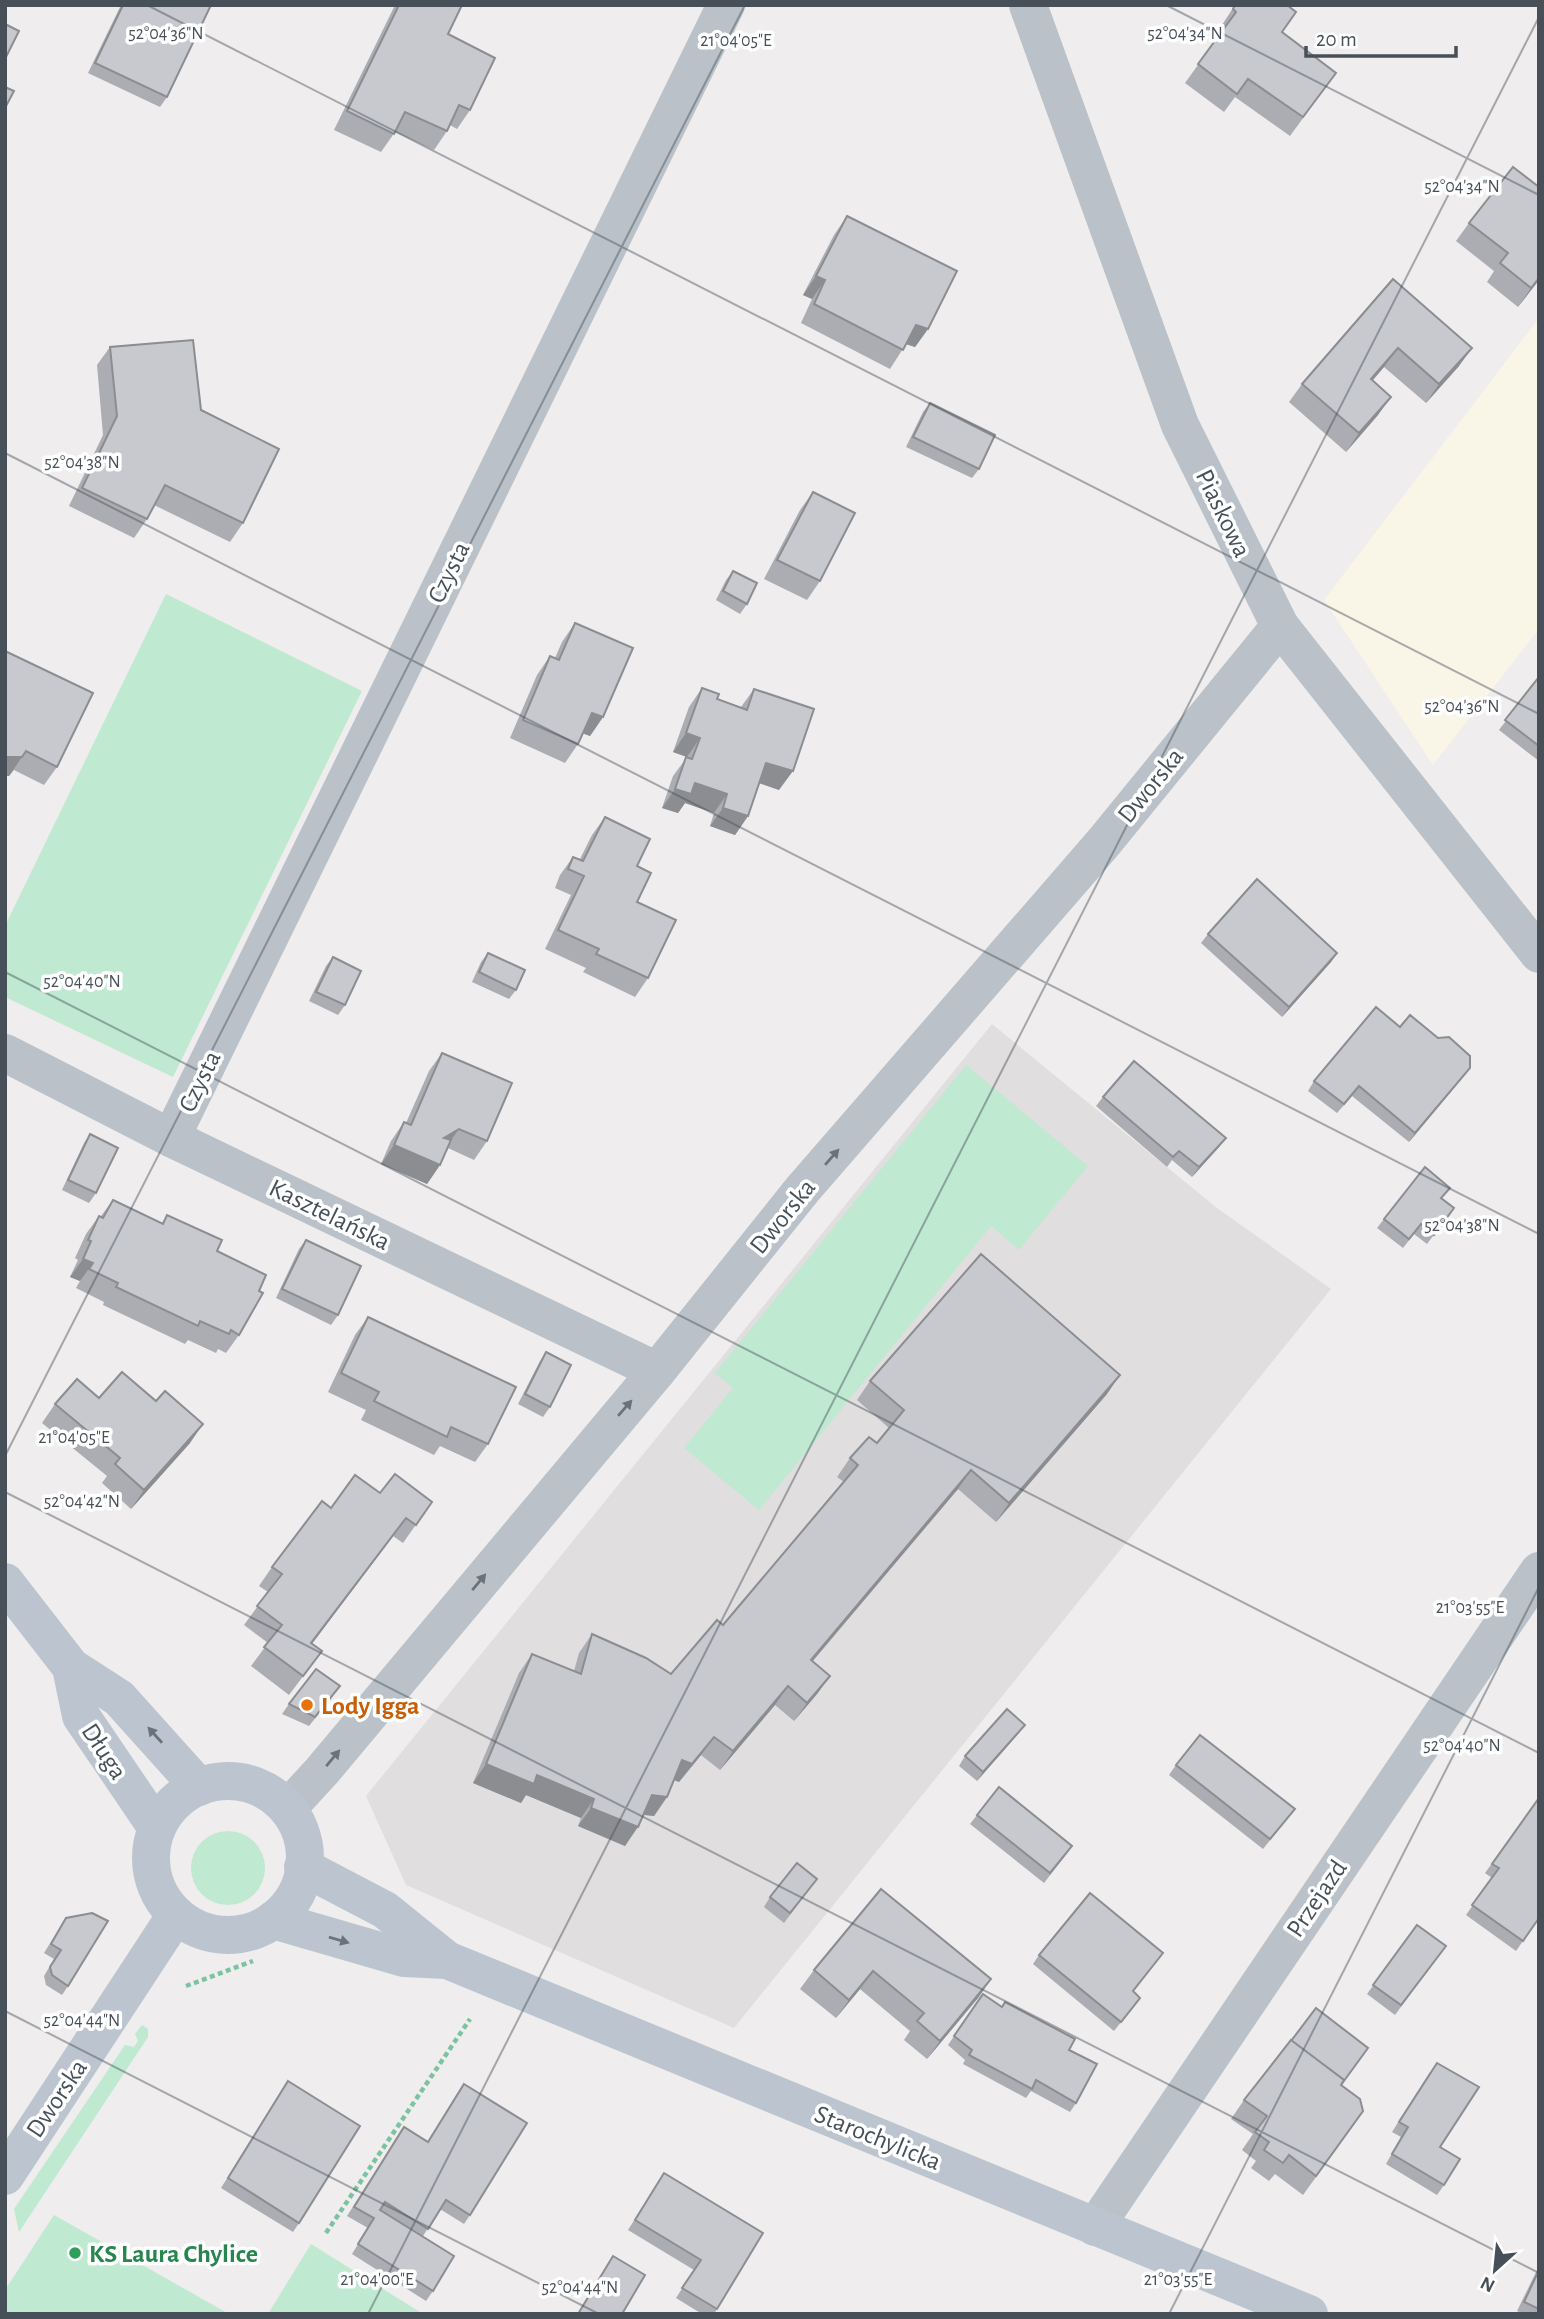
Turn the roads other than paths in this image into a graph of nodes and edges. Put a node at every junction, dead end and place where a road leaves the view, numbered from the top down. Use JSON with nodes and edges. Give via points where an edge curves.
{"nodes":[{"id":1,"x":726,"y":5,"type":"edge"},
{"id":2,"x":1028,"y":5,"type":"edge"},
{"id":3,"x":1280,"y":626,"type":"junction"},
{"id":4,"x":1539,"y":954,"type":"edge"},
{"id":5,"x":5,"y":1053,"type":"edge"},
{"id":6,"x":171,"y":1138,"type":"junction"},
{"id":7,"x":657,"y":1371,"type":"junction"},
{"id":8,"x":1539,"y":1570,"type":"edge"},
{"id":9,"x":5,"y":1582,"type":"edge"},
{"id":10,"x":71,"y":1667,"type":"junction"},
{"id":11,"x":199,"y":1787,"type":"junction"},
{"id":12,"x":288,"y":1808,"type":"junction"},
{"id":13,"x":157,"y":1828,"type":"junction"},
{"id":14,"x":303,"y":1867,"type":"junction"},
{"id":15,"x":176,"y":1915,"type":"junction"},
{"id":16,"x":273,"y":1920,"type":"junction"},
{"id":17,"x":447,"y":1960,"type":"junction"},
{"id":18,"x":5,"y":2175,"type":"edge"},
{"id":19,"x":1095,"y":2227,"type":"junction"},
{"id":20,"x":1308,"y":2314,"type":"edge"}],
"edges":[{"from":1,"to":6,"type":"street","name":"Czysta"},
{"from":2,"to":3,"type":"street","name":"Piaskowa","via":[[1180,425]]},
{"from":3,"to":4,"type":"street","name":"Piaskowa"},
{"from":7,"to":3,"type":"street","name":"Dworska","one_way":true,"via":[[802,1191],[1104,842]]},
{"from":5,"to":6,"type":"street","name":"Kasztelańska"},
{"from":6,"to":7,"type":"street","name":"Kasztelańska"},
{"from":12,"to":7,"type":"street","name":"Dworska","one_way":true},
{"from":8,"to":19,"type":"street","name":"Przejazd"},
{"from":9,"to":10,"type":"street","name":"Długa"},
{"from":11,"to":10,"type":"street","name":"Długa","one_way":true,"via":[[119,1698]]},
{"from":10,"to":13,"type":"street","name":"Długa","via":[[81,1716]]},
{"from":11,"to":12,"type":"street","via":[[233,1781],[254,1786]]},
{"from":11,"to":13,"type":"street","via":[[169,1807]]},
{"from":12,"to":14,"type":"street","via":[[300,1830]]},
{"from":13,"to":15,"type":"street","via":[[151,1851],[152,1875],[161,1897]]},
{"from":14,"to":16,"type":"street","via":[[291,1902]]},
{"from":14,"to":17,"type":"street","name":"Starochylicka","via":[[384,1910]]},
{"from":15,"to":16,"type":"street","via":[[198,1929],[224,1935],[250,1932]]},
{"from":15,"to":18,"type":"street","name":"Dworska"},
{"from":16,"to":17,"type":"street","name":"Starochylicka","one_way":true,"via":[[404,1958]]},
{"from":17,"to":19,"type":"street","name":"Starochylicka"},
{"from":19,"to":20,"type":"street","name":"Starochylicka"}]}
